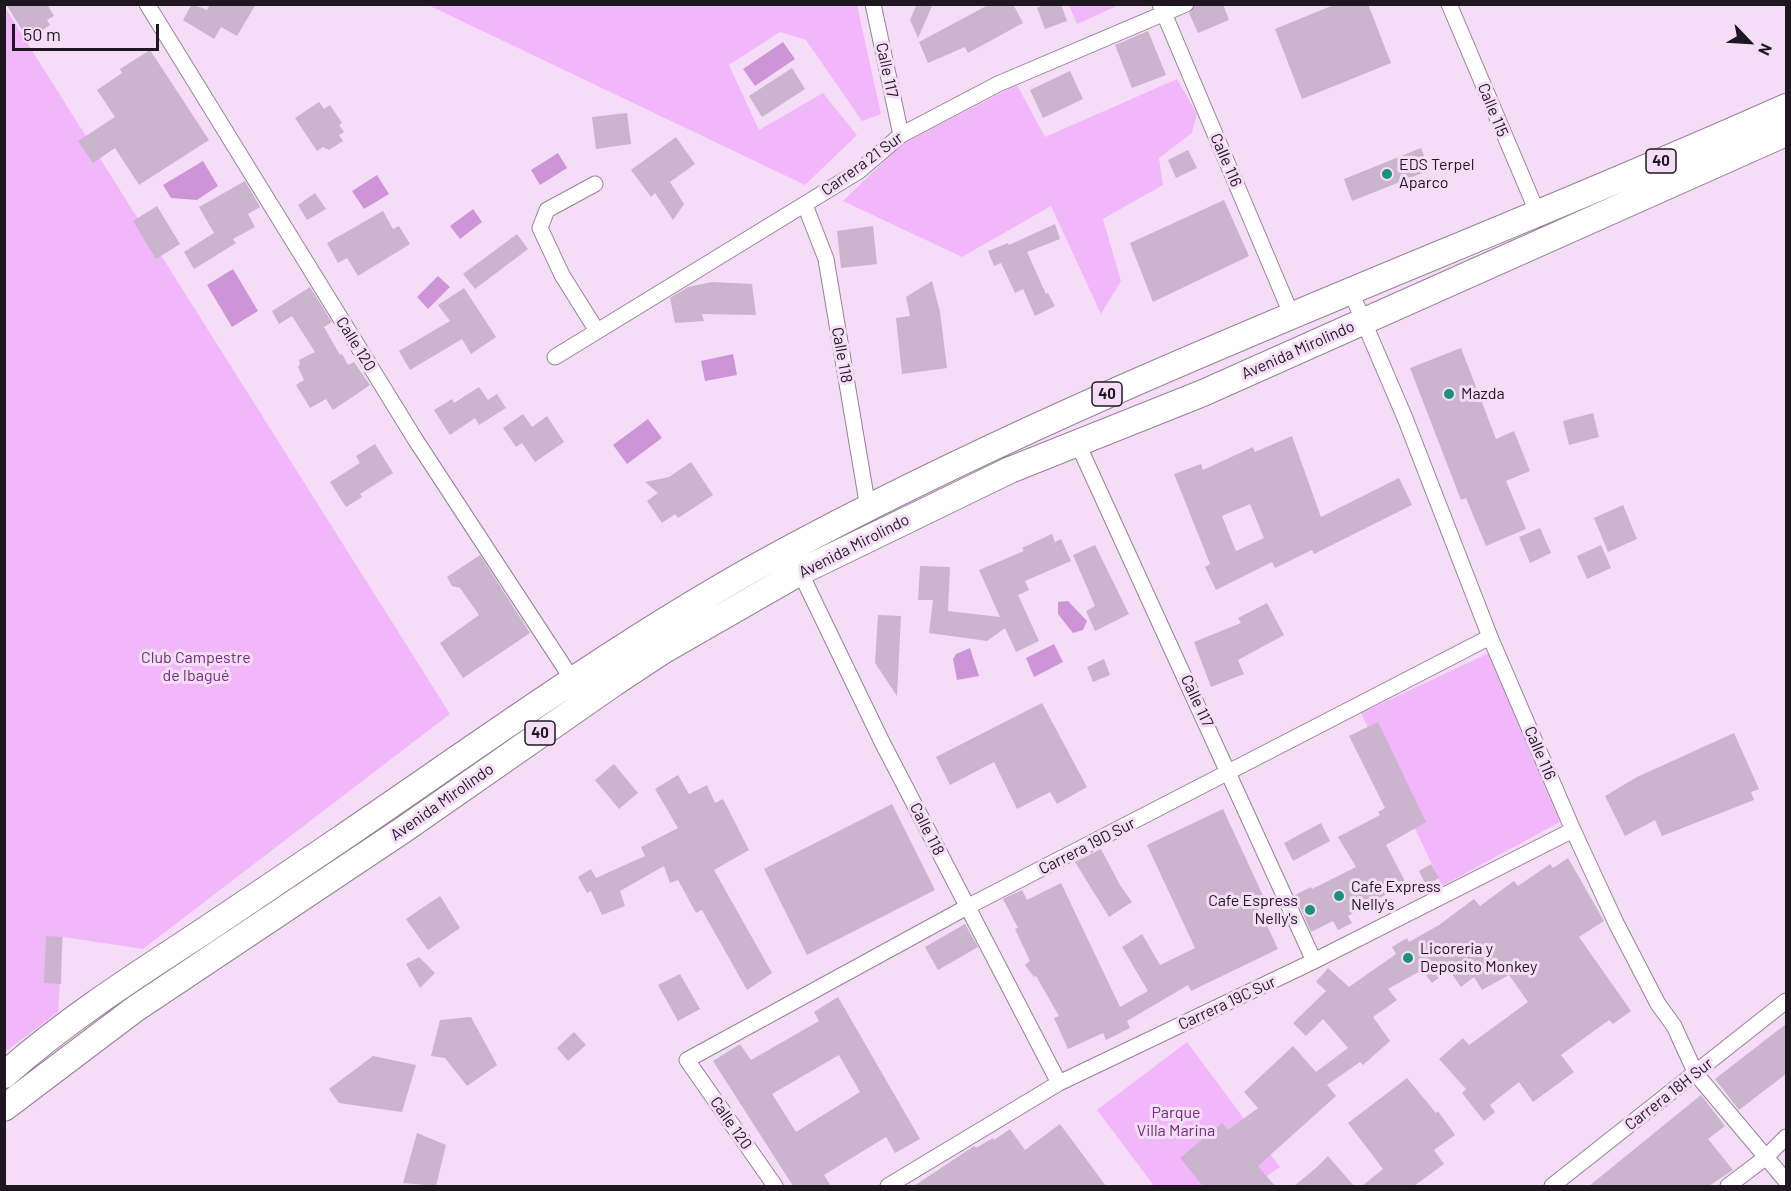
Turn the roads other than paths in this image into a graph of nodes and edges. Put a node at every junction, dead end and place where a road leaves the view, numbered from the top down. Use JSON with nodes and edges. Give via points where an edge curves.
{"nodes":[{"id":1,"x":147,"y":4,"type":"edge"},
{"id":2,"x":873,"y":4,"type":"edge"},
{"id":3,"x":1186,"y":4,"type":"edge"},
{"id":4,"x":1449,"y":4,"type":"edge"},
{"id":5,"x":1162,"y":9,"type":"edge"},
{"id":6,"x":1786,"y":107,"type":"edge"},
{"id":7,"x":1786,"y":133,"type":"edge"},
{"id":8,"x":901,"y":135,"type":"junction"},
{"id":9,"x":595,"y":184,"type":"dead end"},
{"id":10,"x":805,"y":205,"type":"junction"},
{"id":11,"x":1538,"y":214,"type":"junction"},
{"id":12,"x":1351,"y":292,"type":"junction"},
{"id":13,"x":1292,"y":316,"type":"junction"},
{"id":14,"x":1364,"y":322,"type":"junction"},
{"id":15,"x":597,"y":331,"type":"junction"},
{"id":16,"x":555,"y":357,"type":"dead end"},
{"id":17,"x":1077,"y":442,"type":"junction"},
{"id":18,"x":868,"y":508,"type":"junction"},
{"id":19,"x":800,"y":572,"type":"junction"},
{"id":20,"x":1490,"y":637,"type":"junction"},
{"id":21,"x":572,"y":679,"type":"junction"},
{"id":22,"x":1230,"y":772,"type":"junction"},
{"id":23,"x":1573,"y":830,"type":"junction"},
{"id":24,"x":968,"y":908,"type":"junction"},
{"id":25,"x":1314,"y":962,"type":"junction"},
{"id":26,"x":1786,"y":1001,"type":"edge"},
{"id":27,"x":687,"y":1060,"type":"joint"},
{"id":28,"x":1696,"y":1074,"type":"junction"},
{"id":29,"x":4,"y":1075,"type":"edge"},
{"id":30,"x":1059,"y":1083,"type":"junction"},
{"id":31,"x":4,"y":1108,"type":"edge"},
{"id":32,"x":1786,"y":1137,"type":"edge"},
{"id":33,"x":1765,"y":1158,"type":"junction"},
{"id":34,"x":1786,"y":1181,"type":"edge"},
{"id":35,"x":775,"y":1186,"type":"edge"},
{"id":36,"x":888,"y":1186,"type":"edge"},
{"id":37,"x":1552,"y":1186,"type":"edge"},
{"id":38,"x":1728,"y":1186,"type":"edge"}],
"edges":[{"from":1,"to":21,"type":"street","name":"Calle 120","via":[[415,439]]},
{"from":2,"to":8,"type":"street","name":"Calle 117"},
{"from":3,"to":5,"type":"street","name":"Carrera 21 Sur"},
{"from":4,"to":11,"type":"street","name":"Calle 115"},
{"from":5,"to":8,"type":"street","name":"Carrera 21 Sur","via":[[998,84]]},
{"from":5,"to":13,"type":"street","name":"Calle 116"},
{"from":6,"to":11,"type":"main road","name":"Avenida Mirolindo","number":"40"},
{"from":7,"to":14,"type":"main road","name":"Avenida Mirolindo","number":"40"},
{"from":8,"to":10,"type":"street","name":"Carrera 21 Sur","via":[[859,171]]},
{"from":9,"to":15,"type":"street","via":[[547,210],[540,228],[562,275]]},
{"from":10,"to":15,"type":"street","name":"Carrera 21 Sur"},
{"from":10,"to":18,"type":"street","name":"Calle 118","via":[[826,259]]},
{"from":11,"to":12,"type":"main road","name":"Avenida Mirolindo","number":"40"},
{"from":12,"to":13,"type":"main road","name":"Avenida Mirolindo","number":"40"},
{"from":12,"to":14,"type":"street","name":"Calle 116"},
{"from":13,"to":18,"type":"main road","name":"Avenida Mirolindo","number":"40","via":[[1013,436]]},
{"from":14,"to":17,"type":"main road","name":"Avenida Mirolindo","number":"40","via":[[1203,393]]},
{"from":14,"to":20,"type":"street","name":"Calle 116","via":[[1406,418]]},
{"from":15,"to":16,"type":"street","name":"Carrera 21 Sur"},
{"from":17,"to":19,"type":"main road","name":"Avenida Mirolindo","number":"40","via":[[936,504]]},
{"from":17,"to":22,"type":"street","name":"Calle 117"},
{"from":18,"to":21,"type":"main road","name":"Avenida Mirolindo","number":"40","via":[[692,602]]},
{"from":19,"to":24,"type":"street","name":"Calle 118"},
{"from":19,"to":31,"type":"main road","name":"Avenida Mirolindo","number":"40","via":[[664,650],[135,1009]]},
{"from":20,"to":22,"type":"street","name":"Carrera 19D Sur"},
{"from":20,"to":23,"type":"street","name":"Calle 116"},
{"from":21,"to":29,"type":"main road","name":"Avenida Mirolindo","number":"40","via":[[115,988]]},
{"from":22,"to":24,"type":"street","name":"Carrera 19D Sur"},
{"from":22,"to":25,"type":"street","name":"Calle 117"},
{"from":23,"to":25,"type":"street","name":"Carrera 19C Sur"},
{"from":23,"to":28,"type":"street","name":"Calle 116","via":[[1616,923],[1674,1026]]},
{"from":24,"to":27,"type":"street","name":"Carrera 19D Sur"},
{"from":24,"to":30,"type":"street","name":"Calle 118"},
{"from":25,"to":30,"type":"street","name":"Carrera 19C Sur"},
{"from":26,"to":28,"type":"street","name":"Carrera 18H Sur"},
{"from":27,"to":35,"type":"street","name":"Calle 120"},
{"from":28,"to":33,"type":"street","name":"Calle 116"},
{"from":28,"to":37,"type":"street","name":"Carrera 18H Sur"},
{"from":30,"to":36,"type":"street","name":"Carrera 19C Sur"},
{"from":32,"to":33,"type":"street"},
{"from":33,"to":34,"type":"street","name":"Calle 116"},
{"from":33,"to":38,"type":"street"}]}
